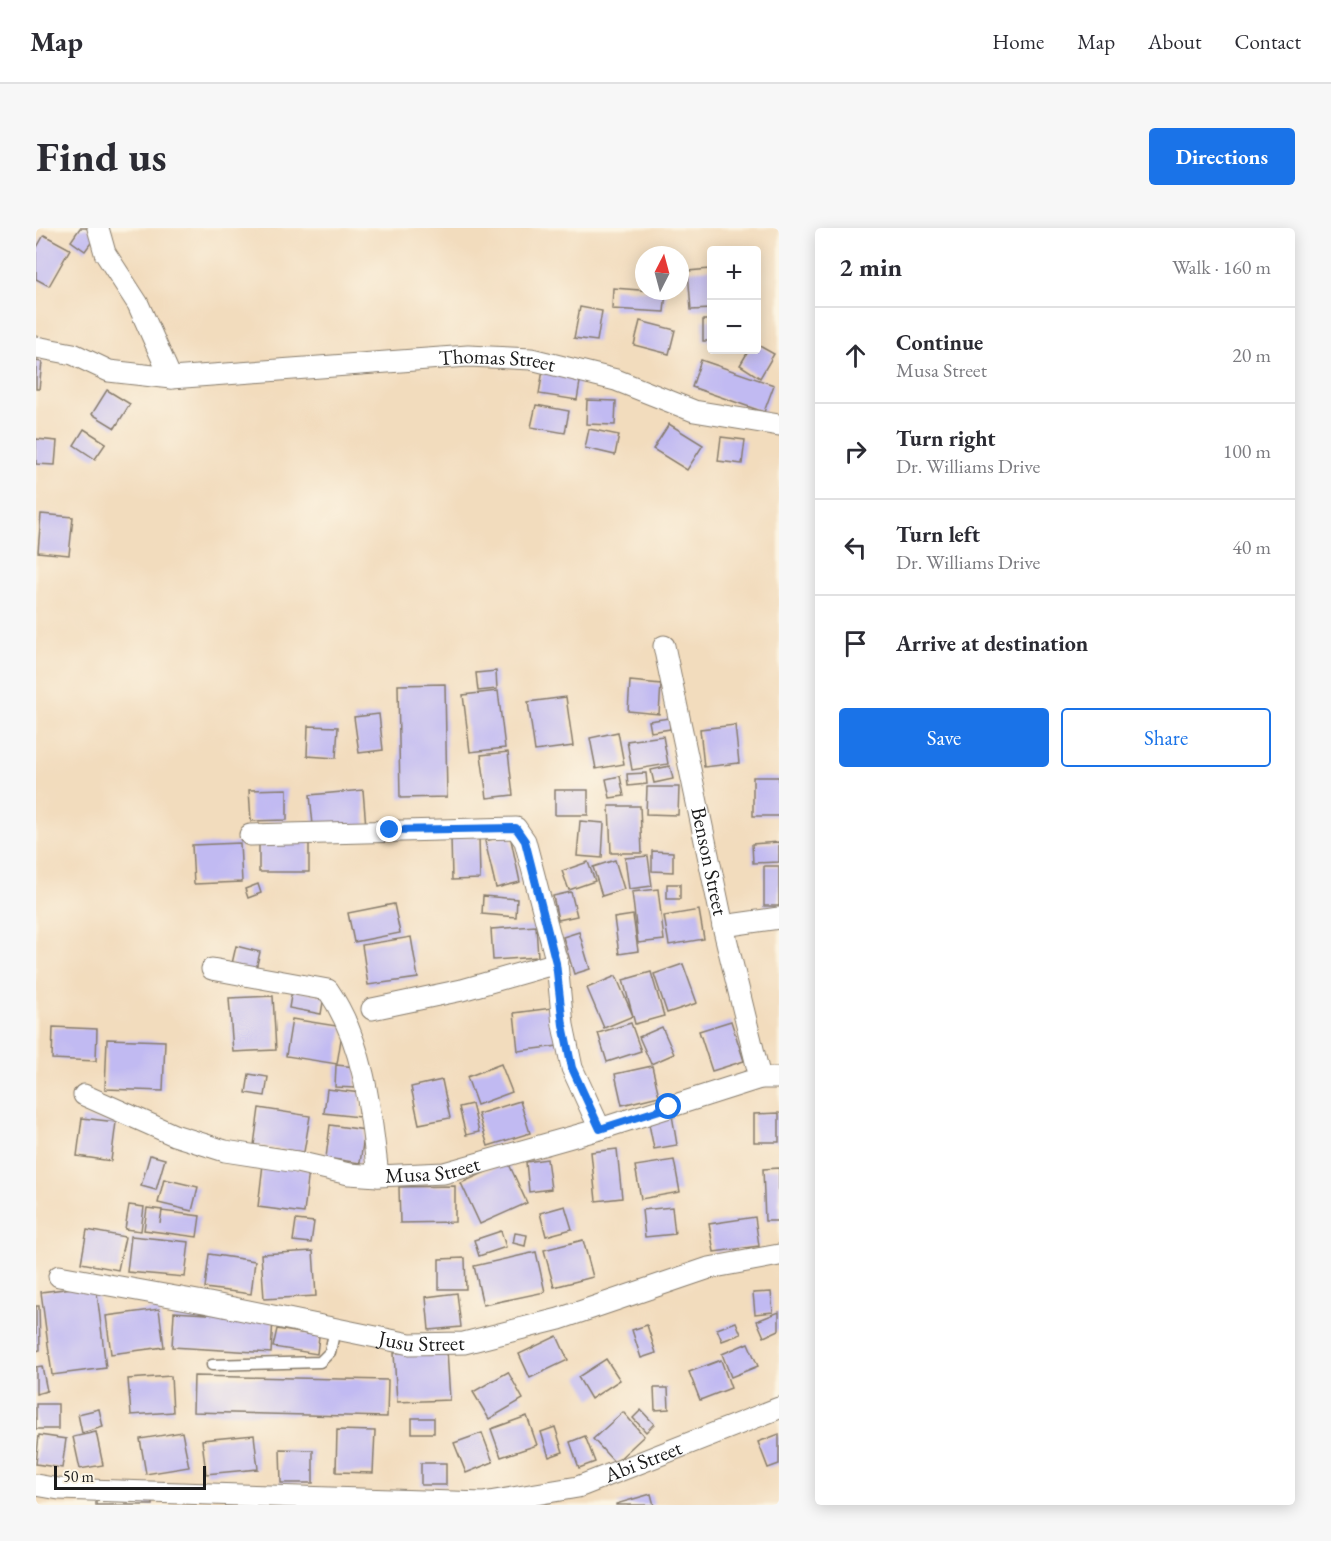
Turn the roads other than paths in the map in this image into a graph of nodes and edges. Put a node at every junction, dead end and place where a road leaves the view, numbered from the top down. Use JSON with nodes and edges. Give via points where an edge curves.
{"nodes":[{"id":1,"x":98,"y":228,"type":"edge"},
{"id":2,"x":36,"y":347,"type":"edge"},
{"id":3,"x":171,"y":378,"type":"junction"},
{"id":4,"x":779,"y":425,"type":"edge"},
{"id":5,"x":664,"y":646,"type":"dead end"},
{"id":6,"x":250,"y":835,"type":"dead end"},
{"id":7,"x":779,"y":918,"type":"edge"},
{"id":8,"x":723,"y":926,"type":"junction"},
{"id":9,"x":556,"y":963,"type":"junction"},
{"id":10,"x":212,"y":969,"type":"dead end"},
{"id":11,"x":372,"y":1009,"type":"dead end"},
{"id":12,"x":770,"y":1078,"type":"edge"},
{"id":13,"x":84,"y":1095,"type":"dead end"},
{"id":14,"x":600,"y":1129,"type":"junction"},
{"id":15,"x":378,"y":1176,"type":"junction"},
{"id":16,"x":779,"y":1255,"type":"edge"},
{"id":17,"x":59,"y":1276,"type":"dead end"},
{"id":18,"x":335,"y":1329,"type":"junction"},
{"id":19,"x":212,"y":1365,"type":"dead end"},
{"id":20,"x":779,"y":1408,"type":"edge"},
{"id":21,"x":36,"y":1485,"type":"edge"},
{"id":22,"x":59,"y":1497,"type":"edge"}],
"edges":[{"from":1,"to":3,"type":"street","via":[[105,253],[138,304]]},
{"from":2,"to":3,"type":"street","name":"Thomas Street","via":[[73,354],[109,370]]},
{"from":3,"to":4,"type":"street","name":"Thomas Street","via":[[468,356],[531,359],[616,380],[694,411]]},
{"from":5,"to":8,"type":"street","name":"Benson Street"},
{"from":6,"to":9,"type":"street","via":[[516,828],[525,841]]},
{"from":7,"to":8,"type":"street"},
{"from":8,"to":12,"type":"street","name":"Benson Street"},
{"from":9,"to":11,"type":"street","via":[[462,990]]},
{"from":9,"to":14,"type":"street","via":[[572,1068]]},
{"from":10,"to":15,"type":"street","via":[[328,990],[353,1036],[372,1114]]},
{"from":12,"to":14,"type":"street","name":"Musa Street"},
{"from":13,"to":15,"type":"street","name":"Musa Street","via":[[174,1135],[225,1151]]},
{"from":14,"to":15,"type":"street","name":"Musa Street","via":[[444,1173]]},
{"from":16,"to":18,"type":"street","name":"Jusu Street","via":[[709,1268],[559,1319],[464,1343],[410,1344]]},
{"from":17,"to":18,"type":"street","name":"Jusu Street"},
{"from":18,"to":19,"type":"lane","via":[[330,1352],[320,1362]]},
{"from":20,"to":22,"type":"street","name":"Abi Street","via":[[578,1487],[483,1503]]},
{"from":21,"to":22,"type":"street","name":"Abi Street"}]}
